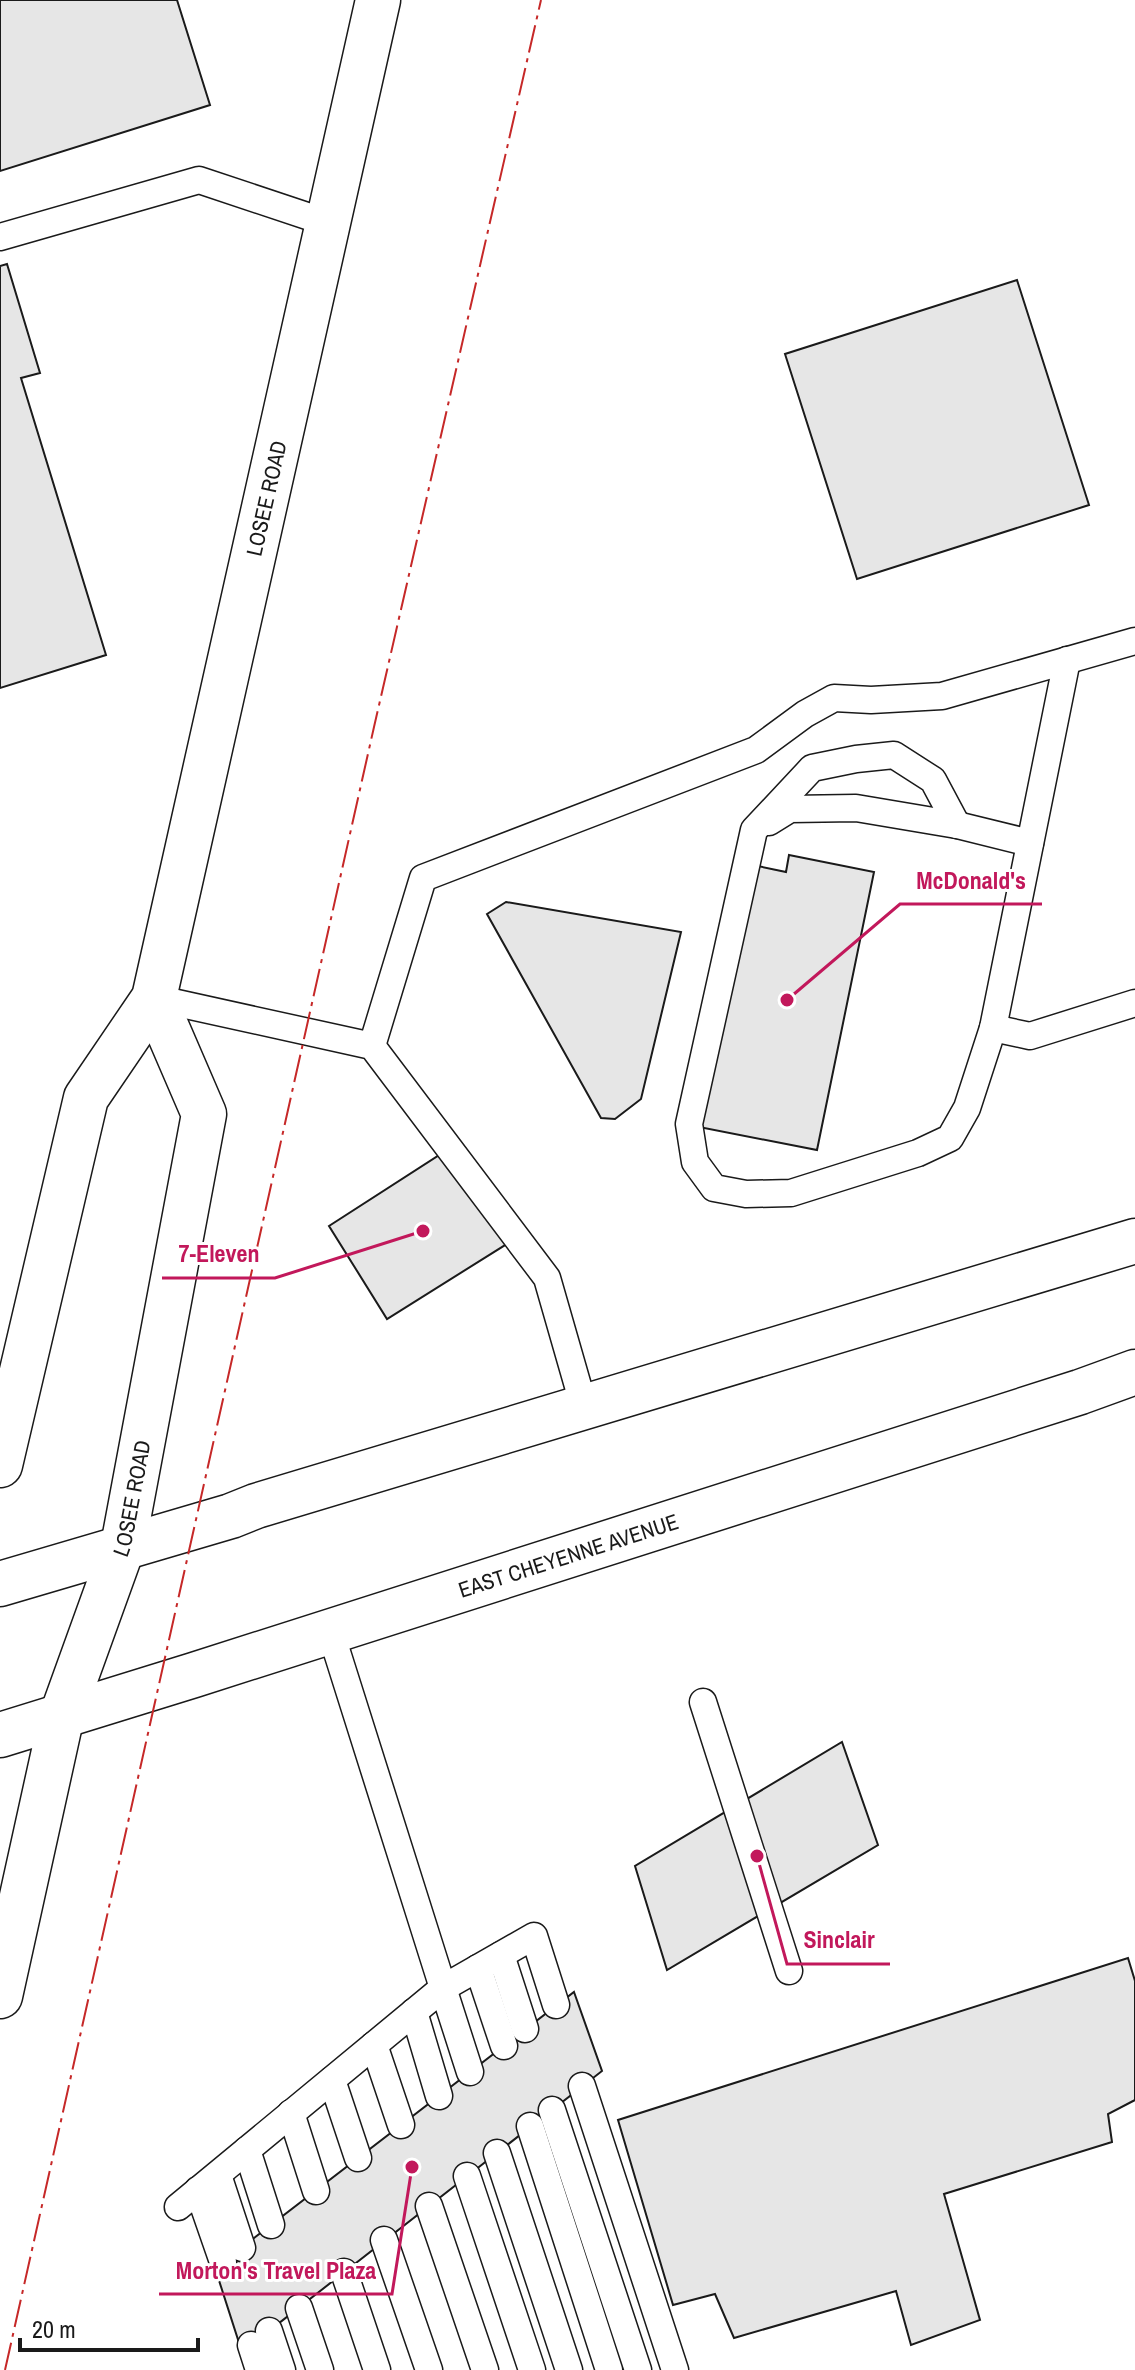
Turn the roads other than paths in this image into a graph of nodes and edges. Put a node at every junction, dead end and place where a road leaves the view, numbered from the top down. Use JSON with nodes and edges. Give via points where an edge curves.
{"nodes":[{"id":1,"x":378,"y":0,"type":"edge"},
{"id":2,"x":328,"y":223,"type":"junction"},
{"id":3,"x":0,"y":237,"type":"edge"},
{"id":4,"x":1135,"y":641,"type":"edge"},
{"id":5,"x":1067,"y":660,"type":"junction"},
{"id":6,"x":957,"y":825,"type":"junction"},
{"id":7,"x":754,"y":830,"type":"junction"},
{"id":8,"x":1030,"y":843,"type":"junction"},
{"id":9,"x":154,"y":998,"type":"junction"},
{"id":10,"x":1135,"y":1003,"type":"edge"},
{"id":11,"x":993,"y":1028,"type":"junction"},
{"id":12,"x":372,"y":1046,"type":"junction"},
{"id":13,"x":1135,"y":1241,"type":"edge"},
{"id":14,"x":1135,"y":1372,"type":"edge"},
{"id":15,"x":584,"y":1407,"type":"junction"},
{"id":16,"x":0,"y":1465,"type":"edge"},
{"id":17,"x":123,"y":1546,"type":"junction"},
{"id":18,"x":0,"y":1584,"type":"edge"},
{"id":19,"x":330,"y":1630,"type":"junction"},
{"id":20,"x":703,"y":1702,"type":"dead end"},
{"id":21,"x":62,"y":1715,"type":"junction"},
{"id":22,"x":0,"y":1735,"type":"edge"},
{"id":23,"x":490,"y":1962,"type":"junction"},
{"id":24,"x":789,"y":1971,"type":"dead end"},
{"id":25,"x":443,"y":1988,"type":"junction"},
{"id":26,"x":0,"y":1996,"type":"edge"},
{"id":27,"x":556,"y":2005,"type":"dead end"},
{"id":28,"x":414,"y":2012,"type":"junction"},
{"id":29,"x":525,"y":2029,"type":"dead end"},
{"id":30,"x":374,"y":2045,"type":"junction"},
{"id":31,"x":504,"y":2046,"type":"dead end"},
{"id":32,"x":470,"y":2072,"type":"dead end"},
{"id":33,"x":332,"y":2080,"type":"junction"},
{"id":34,"x":582,"y":2086,"type":"dead end"},
{"id":35,"x":439,"y":2096,"type":"dead end"},
{"id":36,"x":552,"y":2110,"type":"dead end"},
{"id":37,"x":291,"y":2113,"type":"junction"},
{"id":38,"x":401,"y":2125,"type":"dead end"},
{"id":39,"x":530,"y":2126,"type":"dead end"},
{"id":40,"x":247,"y":2150,"type":"junction"},
{"id":41,"x":497,"y":2153,"type":"dead end"},
{"id":42,"x":358,"y":2158,"type":"dead end"},
{"id":43,"x":467,"y":2176,"type":"dead end"},
{"id":44,"x":316,"y":2191,"type":"dead end"},
{"id":45,"x":429,"y":2206,"type":"dead end"},
{"id":46,"x":271,"y":2225,"type":"dead end"},
{"id":47,"x":384,"y":2240,"type":"dead end"},
{"id":48,"x":232,"y":2255,"type":"dead end"},
{"id":49,"x":344,"y":2272,"type":"dead end"},
{"id":50,"x":299,"y":2308,"type":"dead end"},
{"id":51,"x":260,"y":2349,"type":"edge"},
{"id":52,"x":282,"y":2370,"type":"edge"},
{"id":53,"x":320,"y":2370,"type":"edge"},
{"id":54,"x":377,"y":2370,"type":"edge"},
{"id":55,"x":429,"y":2370,"type":"edge"},
{"id":56,"x":485,"y":2370,"type":"edge"},
{"id":57,"x":532,"y":2370,"type":"edge"},
{"id":58,"x":569,"y":2370,"type":"edge"},
{"id":59,"x":609,"y":2370,"type":"edge"},
{"id":60,"x":638,"y":2370,"type":"edge"},
{"id":61,"x":675,"y":2370,"type":"edge"}],
"edges":[{"from":1,"to":2,"type":"main road","name":"LOSEE ROAD"},
{"from":2,"to":3,"type":"lane","via":[[199,180]]},
{"from":2,"to":9,"type":"main road","name":"LOSEE ROAD"},
{"from":4,"to":5,"type":"lane"},
{"from":5,"to":8,"type":"lane"},
{"from":5,"to":12,"type":"lane","via":[[942,696],[834,698],[756,750],[423,878]]},
{"from":6,"to":7,"type":"lane","via":[[856,808],[790,809]]},
{"from":6,"to":7,"type":"lane","via":[[933,780],[894,755],[812,768]]},
{"from":6,"to":8,"type":"lane"},
{"from":7,"to":11,"type":"lane","via":[[689,1124],[695,1162],[714,1188],[791,1193],[950,1138],[967,1108]]},
{"from":8,"to":11,"type":"lane"},
{"from":9,"to":12,"type":"lane"},
{"from":9,"to":16,"type":"main road","name":"LOSEE ROAD","via":[[86,1098]]},
{"from":9,"to":17,"type":"main road","name":"LOSEE ROAD","via":[[204,1114]]},
{"from":10,"to":11,"type":"lane","via":[[1030,1036]]},
{"from":12,"to":15,"type":"lane","via":[[547,1278]]},
{"from":13,"to":15,"type":"main road"},
{"from":14,"to":19,"type":"main road","name":"EAST CHEYENNE AVENUE"},
{"from":15,"to":17,"type":"main road"},
{"from":17,"to":18,"type":"main road"},
{"from":17,"to":21,"type":"main road","name":"LOSEE ROAD"},
{"from":19,"to":21,"type":"main road","name":"EAST CHEYENNE AVENUE"},
{"from":19,"to":25,"type":"lane"},
{"from":20,"to":24,"type":"lane"},
{"from":21,"to":22,"type":"main road","name":"EAST CHEYENNE AVENUE"},
{"from":21,"to":26,"type":"main road","name":"LOSEE ROAD"},
{"from":23,"to":25,"type":"lane"},
{"from":23,"to":27,"type":"lane","via":[[534,1936]]},
{"from":23,"to":29,"type":"lane"},
{"from":23,"to":31,"type":"lane"},
{"from":25,"to":28,"type":"lane"},
{"from":25,"to":32,"type":"lane"},
{"from":28,"to":30,"type":"lane"},
{"from":28,"to":35,"type":"lane"},
{"from":30,"to":33,"type":"lane"},
{"from":30,"to":38,"type":"lane"},
{"from":33,"to":37,"type":"lane"},
{"from":33,"to":42,"type":"lane"},
{"from":34,"to":61,"type":"lane"},
{"from":36,"to":60,"type":"lane"},
{"from":37,"to":40,"type":"lane"},
{"from":37,"to":44,"type":"lane"},
{"from":39,"to":59,"type":"lane"},
{"from":40,"to":46,"type":"lane"},
{"from":40,"to":48,"type":"lane","via":[[198,2191]]},
{"from":41,"to":58,"type":"lane"},
{"from":43,"to":57,"type":"lane"},
{"from":45,"to":56,"type":"lane"},
{"from":47,"to":55,"type":"lane"},
{"from":49,"to":54,"type":"lane"},
{"from":50,"to":53,"type":"lane"},
{"from":51,"to":52,"type":"lane"}]}
